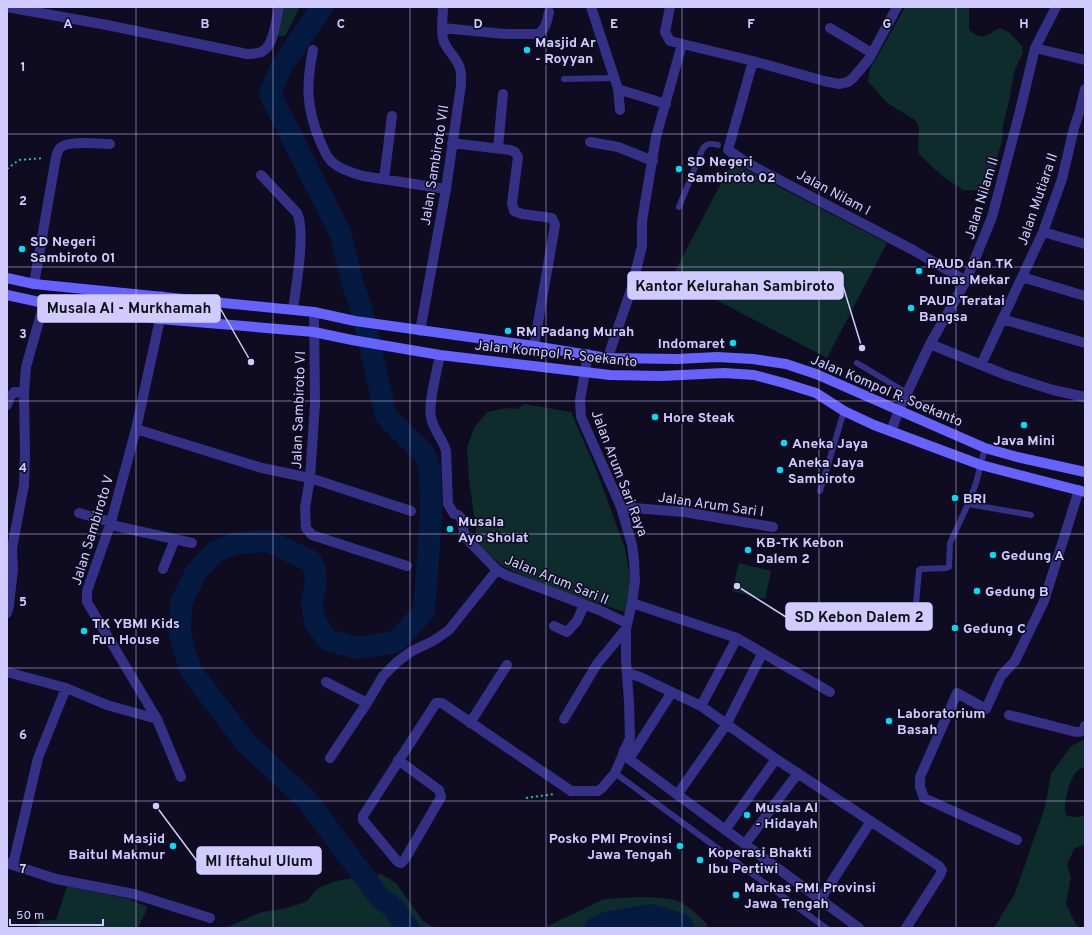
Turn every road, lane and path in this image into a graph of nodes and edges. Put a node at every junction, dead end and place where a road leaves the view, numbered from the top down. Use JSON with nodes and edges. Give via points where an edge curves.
{"nodes":[{"id":1,"x":7,"y":7,"type":"edge"},
{"id":2,"x":10,"y":7,"type":"edge"},
{"id":3,"x":279,"y":7,"type":"edge"},
{"id":4,"x":444,"y":7,"type":"edge"},
{"id":5,"x":591,"y":7,"type":"edge"},
{"id":6,"x":670,"y":7,"type":"edge"},
{"id":7,"x":898,"y":7,"type":"edge"},
{"id":8,"x":1056,"y":7,"type":"edge"},
{"id":9,"x":550,"y":12,"type":"dead end"},
{"id":10,"x":442,"y":28,"type":"junction"},
{"id":11,"x":830,"y":28,"type":"dead end"},
{"id":12,"x":682,"y":44,"type":"junction"},
{"id":13,"x":1035,"y":48,"type":"junction"},
{"id":14,"x":313,"y":50,"type":"dead end"},
{"id":15,"x":872,"y":52,"type":"junction"},
{"id":16,"x":1085,"y":60,"type":"edge"},
{"id":17,"x":752,"y":61,"type":"junction"},
{"id":18,"x":615,"y":78,"type":"junction"},
{"id":19,"x":564,"y":79,"type":"dead end"},
{"id":20,"x":1085,"y":88,"type":"edge"},
{"id":21,"x":618,"y":89,"type":"junction"},
{"id":22,"x":503,"y":94,"type":"dead end"},
{"id":23,"x":666,"y":104,"type":"junction"},
{"id":24,"x":1083,"y":109,"type":"edge"},
{"id":25,"x":620,"y":110,"type":"dead end"},
{"id":26,"x":392,"y":116,"type":"dead end"},
{"id":27,"x":590,"y":142,"type":"dead end"},
{"id":28,"x":452,"y":143,"type":"junction"},
{"id":29,"x":110,"y":144,"type":"dead end"},
{"id":30,"x":722,"y":147,"type":"junction"},
{"id":31,"x":498,"y":148,"type":"junction"},
{"id":32,"x":56,"y":157,"type":"junction"},
{"id":33,"x":653,"y":161,"type":"junction"},
{"id":34,"x":7,"y":169,"type":"edge"},
{"id":35,"x":262,"y":175,"type":"dead end"},
{"id":36,"x":384,"y":180,"type":"junction"},
{"id":37,"x":446,"y":189,"type":"junction"},
{"id":38,"x":679,"y":207,"type":"dead end"},
{"id":39,"x":1043,"y":232,"type":"junction"},
{"id":40,"x":1085,"y":244,"type":"edge"},
{"id":41,"x":1022,"y":277,"type":"junction"},
{"id":42,"x":7,"y":278,"type":"edge"},
{"id":43,"x":966,"y":281,"type":"junction"},
{"id":44,"x":34,"y":284,"type":"junction"},
{"id":45,"x":7,"y":295,"type":"edge"},
{"id":46,"x":161,"y":296,"type":"junction"},
{"id":47,"x":1085,"y":296,"type":"edge"},
{"id":48,"x":44,"y":303,"type":"junction"},
{"id":49,"x":294,"y":309,"type":"junction"},
{"id":50,"x":314,"y":312,"type":"junction"},
{"id":51,"x":160,"y":319,"type":"junction"},
{"id":52,"x":1002,"y":319,"type":"junction"},
{"id":53,"x":420,"y":331,"type":"junction"},
{"id":54,"x":314,"y":332,"type":"junction"},
{"id":55,"x":1085,"y":343,"type":"edge"},
{"id":56,"x":930,"y":344,"type":"junction"},
{"id":57,"x":534,"y":346,"type":"junction"},
{"id":58,"x":588,"y":354,"type":"junction"},
{"id":59,"x":440,"y":355,"type":"junction"},
{"id":60,"x":607,"y":358,"type":"junction"},
{"id":61,"x":857,"y":363,"type":"dead end"},
{"id":62,"x":981,"y":365,"type":"junction"},
{"id":63,"x":584,"y":371,"type":"junction"},
{"id":64,"x":816,"y":374,"type":"junction"},
{"id":65,"x":24,"y":393,"type":"junction"},
{"id":66,"x":816,"y":393,"type":"junction"},
{"id":67,"x":907,"y":393,"type":"junction"},
{"id":68,"x":1085,"y":397,"type":"edge"},
{"id":69,"x":7,"y":405,"type":"edge"},
{"id":70,"x":899,"y":410,"type":"junction"},
{"id":71,"x":844,"y":411,"type":"junction"},
{"id":72,"x":136,"y":429,"type":"junction"},
{"id":73,"x":891,"y":431,"type":"junction"},
{"id":74,"x":985,"y":448,"type":"junction"},
{"id":75,"x":982,"y":465,"type":"junction"},
{"id":76,"x":1085,"y":472,"type":"edge"},
{"id":77,"x":310,"y":478,"type":"junction"},
{"id":78,"x":820,"y":491,"type":"dead end"},
{"id":79,"x":1082,"y":491,"type":"edge"},
{"id":80,"x":968,"y":504,"type":"junction"},
{"id":81,"x":620,"y":507,"type":"junction"},
{"id":82,"x":411,"y":511,"type":"dead end"},
{"id":83,"x":79,"y":513,"type":"dead end"},
{"id":84,"x":1032,"y":515,"type":"dead end"},
{"id":85,"x":111,"y":524,"type":"junction"},
{"id":86,"x":773,"y":527,"type":"dead end"},
{"id":87,"x":175,"y":539,"type":"junction"},
{"id":88,"x":192,"y":542,"type":"dead end"},
{"id":89,"x":408,"y":566,"type":"dead end"},
{"id":90,"x":10,"y":569,"type":"edge"},
{"id":91,"x":163,"y":569,"type":"dead end"},
{"id":92,"x":497,"y":570,"type":"junction"},
{"id":93,"x":632,"y":603,"type":"junction"},
{"id":94,"x":916,"y":604,"type":"dead end"},
{"id":95,"x":584,"y":605,"type":"junction"},
{"id":96,"x":7,"y":613,"type":"edge"},
{"id":97,"x":554,"y":626,"type":"dead end"},
{"id":98,"x":626,"y":626,"type":"junction"},
{"id":99,"x":737,"y":638,"type":"junction"},
{"id":100,"x":762,"y":654,"type":"junction"},
{"id":101,"x":507,"y":666,"type":"dead end"},
{"id":102,"x":7,"y":672,"type":"edge"},
{"id":103,"x":628,"y":673,"type":"junction"},
{"id":104,"x":326,"y":682,"type":"dead end"},
{"id":105,"x":66,"y":688,"type":"junction"},
{"id":106,"x":672,"y":692,"type":"junction"},
{"id":107,"x":830,"y":692,"type":"dead end"},
{"id":108,"x":367,"y":703,"type":"junction"},
{"id":109,"x":701,"y":706,"type":"junction"},
{"id":110,"x":1009,"y":715,"type":"dead end"},
{"id":111,"x":156,"y":719,"type":"junction"},
{"id":112,"x":564,"y":719,"type":"dead end"},
{"id":113,"x":470,"y":723,"type":"junction"},
{"id":114,"x":726,"y":725,"type":"junction"},
{"id":115,"x":1085,"y":726,"type":"edge"},
{"id":116,"x":624,"y":750,"type":"junction"},
{"id":117,"x":330,"y":758,"type":"dead end"},
{"id":118,"x":776,"y":759,"type":"junction"},
{"id":119,"x":398,"y":760,"type":"junction"},
{"id":120,"x":629,"y":760,"type":"junction"},
{"id":121,"x":615,"y":773,"type":"junction"},
{"id":122,"x":798,"y":773,"type":"junction"},
{"id":123,"x":181,"y":777,"type":"dead end"},
{"id":124,"x":571,"y":791,"type":"junction"},
{"id":125,"x":677,"y":795,"type":"junction"},
{"id":126,"x":526,"y":798,"type":"dead end"},
{"id":127,"x":871,"y":821,"type":"junction"},
{"id":128,"x":725,"y":830,"type":"junction"},
{"id":129,"x":1017,"y":840,"type":"dead end"},
{"id":130,"x":744,"y":844,"type":"junction"},
{"id":131,"x":10,"y":864,"type":"edge"},
{"id":132,"x":820,"y":900,"type":"junction"},
{"id":133,"x":210,"y":918,"type":"dead end"},
{"id":134,"x":826,"y":928,"type":"edge"},
{"id":135,"x":859,"y":928,"type":"edge"},
{"id":136,"x":906,"y":928,"type":"edge"}],
"edges":[{"from":1,"to":2,"type":"street"},
{"from":2,"to":3,"type":"street","via":[[255,54],[268,48]]},
{"from":4,"to":10,"type":"street","name":"Jalan Sambiroto VII"},
{"from":5,"to":18,"type":"street"},
{"from":6,"to":12,"type":"street","via":[[665,32],[670,41]]},
{"from":7,"to":15,"type":"street"},
{"from":8,"to":13,"type":"street","name":"Jalan Nilam II"},
{"from":9,"to":10,"type":"street","via":[[545,28],[538,34],[505,34]]},
{"from":10,"to":28,"type":"street","name":"Jalan Sambiroto VII","via":[[444,41],[450,54],[459,64],[461,74]]},
{"from":11,"to":15,"type":"street"},
{"from":12,"to":17,"type":"street"},
{"from":12,"to":23,"type":"street"},
{"from":13,"to":16,"type":"street"},
{"from":13,"to":43,"type":"street","name":"Jalan Nilam II","via":[[992,216]]},
{"from":14,"to":36,"type":"street","via":[[308,94],[311,117],[323,149],[331,162],[350,172]]},
{"from":15,"to":17,"type":"street","via":[[853,78],[839,84]]},
{"from":17,"to":30,"type":"street"},
{"from":18,"to":19,"type":"lane"},
{"from":18,"to":21,"type":"street"},
{"from":20,"to":24,"type":"street","name":"Jalan Mutiara II"},
{"from":21,"to":23,"type":"street"},
{"from":21,"to":25,"type":"street"},
{"from":22,"to":31,"type":"street"},
{"from":23,"to":33,"type":"street","via":[[656,137]]},
{"from":24,"to":39,"type":"street","name":"Jalan Mutiara II","via":[[1074,128],[1062,179]]},
{"from":26,"to":36,"type":"street"},
{"from":27,"to":33,"type":"street","via":[[618,147]]},
{"from":28,"to":31,"type":"street"},
{"from":28,"to":37,"type":"street","name":"Jalan Sambiroto VII"},
{"from":29,"to":32,"type":"street","via":[[65,145],[59,148]]},
{"from":30,"to":38,"type":"lane","via":[[711,143],[702,150]]},
{"from":30,"to":43,"type":"street","name":"Jalan Nilam I"},
{"from":31,"to":57,"type":"street","via":[[515,152],[518,157],[512,203],[514,211],[552,218],[555,222]]},
{"from":32,"to":34,"type":"path","via":[[19,160]]},
{"from":32,"to":44,"type":"street"},
{"from":33,"to":60,"type":"street","via":[[642,221],[642,246],[632,287]]},
{"from":35,"to":49,"type":"street","via":[[297,213],[300,220],[301,242]]},
{"from":36,"to":37,"type":"street"},
{"from":37,"to":53,"type":"street","name":"Jalan Sambiroto VII"},
{"from":39,"to":40,"type":"street"},
{"from":39,"to":41,"type":"street","name":"Jalan Mutiara II"},
{"from":41,"to":47,"type":"street"},
{"from":41,"to":52,"type":"street","name":"Jalan Mutiara II"},
{"from":42,"to":44,"type":"main road","name":"Jalan Kompol R. Soekanto"},
{"from":43,"to":56,"type":"street","name":"Jalan Nilam II"},
{"from":44,"to":46,"type":"main road","name":"Jalan Kompol R. Soekanto"},
{"from":45,"to":48,"type":"main road","name":"Jalan Kompol R. Soekanto"},
{"from":46,"to":49,"type":"main road","name":"Jalan Kompol R. Soekanto"},
{"from":46,"to":51,"type":"street","name":"Jalan Sambiroto V"},
{"from":48,"to":51,"type":"main road","name":"Jalan Kompol R. Soekanto"},
{"from":48,"to":65,"type":"street","via":[[26,367]]},
{"from":49,"to":50,"type":"main road","name":"Jalan Kompol R. Soekanto"},
{"from":50,"to":53,"type":"main road","name":"Jalan Kompol R. Soekanto"},
{"from":50,"to":54,"type":"street","name":"Jalan Sambiroto VI"},
{"from":51,"to":54,"type":"main road","name":"Jalan Kompol R. Soekanto"},
{"from":51,"to":72,"type":"street","name":"Jalan Sambiroto V"},
{"from":52,"to":55,"type":"street"},
{"from":52,"to":62,"type":"street","name":"Jalan Mutiara II"},
{"from":53,"to":57,"type":"main road","name":"Jalan Kompol R. Soekanto"},
{"from":54,"to":59,"type":"main road","name":"Jalan Kompol R. Soekanto"},
{"from":54,"to":77,"type":"street","name":"Jalan Sambiroto VI","via":[[315,404]]},
{"from":56,"to":62,"type":"street"},
{"from":56,"to":67,"type":"street","name":"Jalan Nilam II"},
{"from":57,"to":58,"type":"main road","name":"Jalan Kompol R. Soekanto"},
{"from":58,"to":60,"type":"main road","name":"Jalan Kompol R. Soekanto"},
{"from":58,"to":63,"type":"street","name":"Jalan Arum Sari Raya"},
{"from":59,"to":63,"type":"main road","name":"Jalan Kompol R. Soekanto"},
{"from":59,"to":92,"type":"street","name":"Jalan Arum Sari II","via":[[430,408],[437,434],[445,445],[448,504],[454,514],[461,518],[465,537]]},
{"from":60,"to":64,"type":"main road","name":"Jalan Kompol R. Soekanto","via":[[753,358],[786,364]]},
{"from":61,"to":67,"type":"lane"},
{"from":62,"to":68,"type":"street","via":[[1054,390]]},
{"from":63,"to":66,"type":"main road","name":"Jalan Kompol R. Soekanto","via":[[661,376],[724,372],[754,375]]},
{"from":63,"to":81,"type":"street","name":"Jalan Arum Sari Raya","via":[[580,400],[581,416]]},
{"from":64,"to":66,"type":"main road"},
{"from":64,"to":70,"type":"main road","name":"Jalan Kompol R. Soekanto"},
{"from":65,"to":69,"type":"street","via":[[14,392]]},
{"from":65,"to":90,"type":"street","via":[[24,485]]},
{"from":66,"to":71,"type":"main road","name":"Jalan Kompol R. Soekanto"},
{"from":67,"to":70,"type":"street","name":"Jalan Nilam II"},
{"from":70,"to":73,"type":"street","name":"Jalan Nilam II"},
{"from":70,"to":74,"type":"main road","name":"Jalan Kompol R. Soekanto"},
{"from":71,"to":73,"type":"main road","name":"Jalan Kompol R. Soekanto"},
{"from":71,"to":78,"type":"lane"},
{"from":72,"to":77,"type":"street","via":[[262,468]]},
{"from":72,"to":85,"type":"street","name":"Jalan Sambiroto V"},
{"from":73,"to":75,"type":"main road","name":"Jalan Kompol R. Soekanto"},
{"from":74,"to":75,"type":"lane"},
{"from":74,"to":76,"type":"main road","name":"Jalan Kompol R. Soekanto"},
{"from":75,"to":79,"type":"main road","name":"Jalan Kompol R. Soekanto"},
{"from":75,"to":80,"type":"lane"},
{"from":77,"to":82,"type":"street"},
{"from":77,"to":89,"type":"street","name":"Jalan Sambiroto VI","via":[[305,508],[306,528],[312,534]]},
{"from":79,"to":129,"type":"street","via":[[1044,601],[1015,661],[1001,676],[986,709],[957,693],[920,777],[924,798]]},
{"from":80,"to":84,"type":"lane"},
{"from":80,"to":94,"type":"lane","via":[[950,543],[949,567],[920,570]]},
{"from":81,"to":86,"type":"street","name":"Jalan Arum Sari I","via":[[684,512]]},
{"from":81,"to":93,"type":"street","name":"Jalan Arum Sari Raya","via":[[632,545]]},
{"from":83,"to":85,"type":"street"},
{"from":85,"to":87,"type":"street"},
{"from":85,"to":111,"type":"street","name":"Jalan Sambiroto V","via":[[87,591],[87,602]]},
{"from":87,"to":88,"type":"street"},
{"from":87,"to":91,"type":"street"},
{"from":90,"to":96,"type":"street"},
{"from":92,"to":95,"type":"street","name":"Jalan Arum Sari II"},
{"from":92,"to":108,"type":"street","via":[[449,630],[397,662],[383,676]]},
{"from":93,"to":98,"type":"street","name":"Jalan Arum Sari Raya"},
{"from":93,"to":99,"type":"street"},
{"from":95,"to":97,"type":"street","via":[[577,621],[567,632]]},
{"from":95,"to":98,"type":"street","name":"Jalan Arum Sari II"},
{"from":98,"to":103,"type":"street","name":"Jalan Arum Sari Raya"},
{"from":98,"to":112,"type":"street","via":[[597,664]]},
{"from":99,"to":100,"type":"street"},
{"from":99,"to":109,"type":"street"},
{"from":100,"to":107,"type":"street"},
{"from":100,"to":114,"type":"street"},
{"from":101,"to":113,"type":"street"},
{"from":102,"to":105,"type":"street"},
{"from":103,"to":106,"type":"street"},
{"from":103,"to":116,"type":"street","name":"Jalan Arum Sari Raya","via":[[630,738]]},
{"from":104,"to":108,"type":"street"},
{"from":105,"to":111,"type":"street","via":[[107,705]]},
{"from":105,"to":131,"type":"street","via":[[38,758]]},
{"from":106,"to":109,"type":"street"},
{"from":106,"to":120,"type":"street"},
{"from":108,"to":117,"type":"street"},
{"from":109,"to":114,"type":"street"},
{"from":110,"to":115,"type":"street","via":[[1076,732],[1081,732]]},
{"from":111,"to":123,"type":"street","name":"Jalan Sambiroto V"},
{"from":113,"to":119,"type":"street","via":[[442,703],[436,703]]},
{"from":113,"to":124,"type":"street"},
{"from":114,"to":118,"type":"street"},
{"from":114,"to":125,"type":"street"},
{"from":116,"to":120,"type":"street"},
{"from":116,"to":121,"type":"street","name":"Jalan Arum Sari Raya"},
{"from":118,"to":122,"type":"street"},
{"from":118,"to":128,"type":"street"},
{"from":119,"to":119,"type":"street","via":[[439,790],[441,797],[401,863],[363,820],[363,816]]},
{"from":120,"to":125,"type":"street"},
{"from":121,"to":124,"type":"street","name":"Jalan Arum Sari Raya","via":[[598,791]]},
{"from":121,"to":134,"type":"lane"},
{"from":122,"to":127,"type":"street"},
{"from":122,"to":130,"type":"street"},
{"from":124,"to":126,"type":"path"},
{"from":125,"to":128,"type":"street"},
{"from":127,"to":132,"type":"street"},
{"from":127,"to":136,"type":"street","via":[[942,870]]},
{"from":128,"to":130,"type":"street"},
{"from":130,"to":132,"type":"street"},
{"from":131,"to":133,"type":"street","via":[[56,879],[134,894]]},
{"from":132,"to":135,"type":"street"}]}
